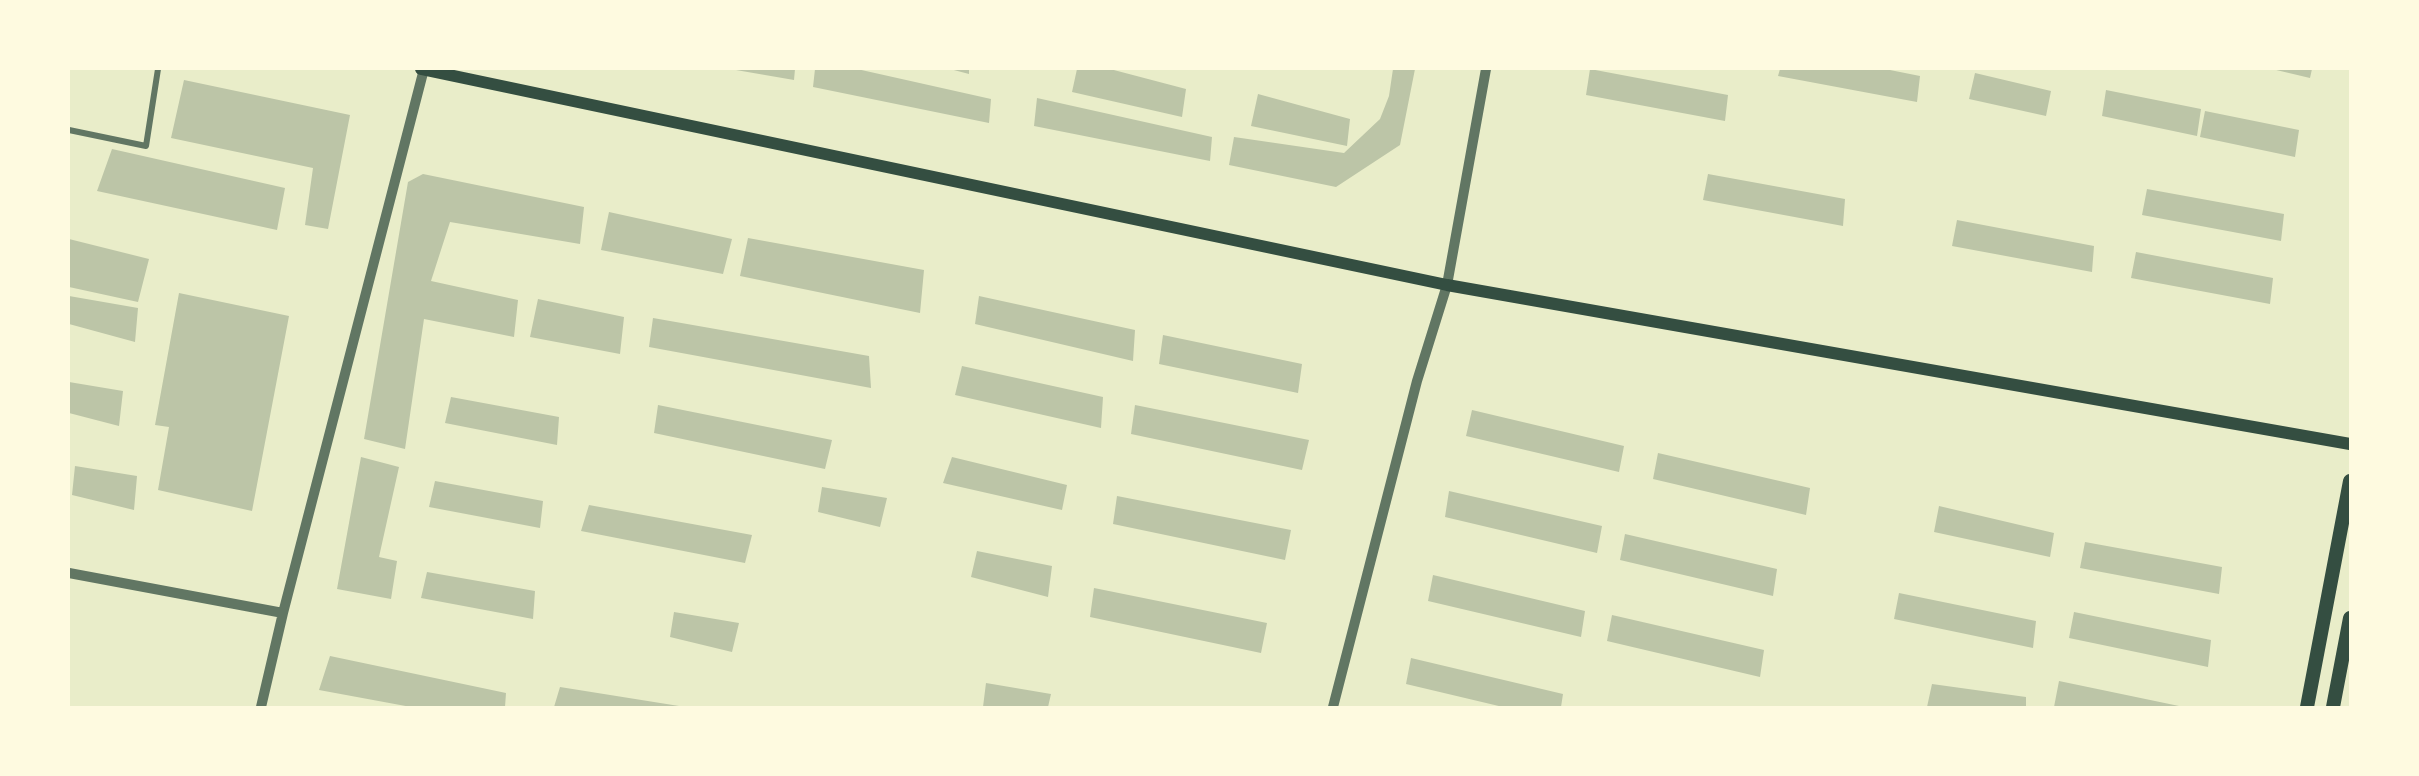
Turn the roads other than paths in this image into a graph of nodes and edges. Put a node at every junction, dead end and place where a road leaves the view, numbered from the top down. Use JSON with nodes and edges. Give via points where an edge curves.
{"nodes":[{"id":1,"x":158,"y":69,"type":"edge"},
{"id":2,"x":423,"y":69,"type":"edge"},
{"id":3,"x":1486,"y":69,"type":"edge"},
{"id":4,"x":69,"y":130,"type":"edge"},
{"id":5,"x":1447,"y":285,"type":"junction"},
{"id":6,"x":2350,"y":444,"type":"edge"},
{"id":7,"x":2350,"y":481,"type":"edge"},
{"id":8,"x":69,"y":573,"type":"edge"},
{"id":9,"x":283,"y":613,"type":"junction"},
{"id":10,"x":2350,"y":618,"type":"edge"},
{"id":11,"x":261,"y":707,"type":"edge"},
{"id":12,"x":1333,"y":707,"type":"edge"},
{"id":13,"x":2307,"y":707,"type":"edge"},
{"id":14,"x":2333,"y":707,"type":"edge"}],
"edges":[{"from":1,"to":4,"type":"street","via":[[146,147]]},
{"from":2,"to":5,"type":"main road"},
{"from":2,"to":9,"type":"street"},
{"from":3,"to":5,"type":"street"},
{"from":5,"to":6,"type":"main road"},
{"from":5,"to":12,"type":"street","via":[[1414,392]]},
{"from":7,"to":13,"type":"main road"},
{"from":8,"to":9,"type":"street"},
{"from":9,"to":11,"type":"street"},
{"from":10,"to":14,"type":"main road"}]}
